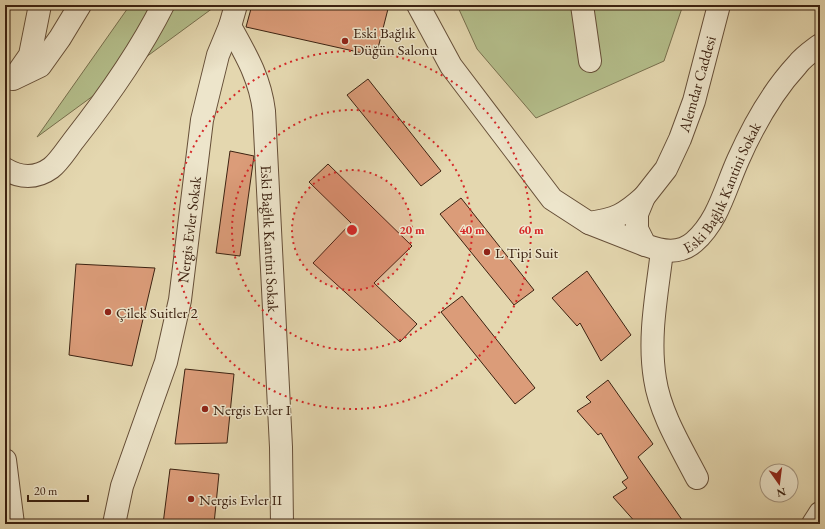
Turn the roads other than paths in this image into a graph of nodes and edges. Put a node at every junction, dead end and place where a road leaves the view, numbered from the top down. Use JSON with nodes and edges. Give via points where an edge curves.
{"nodes":[{"id":1,"x":40,"y":5,"type":"edge"},
{"id":2,"x":80,"y":5,"type":"edge"},
{"id":3,"x":163,"y":5,"type":"edge"},
{"id":4,"x":418,"y":5,"type":"edge"},
{"id":5,"x":582,"y":5,"type":"edge"},
{"id":6,"x":719,"y":5,"type":"edge"},
{"id":7,"x":233,"y":15,"type":"edge"},
{"id":8,"x":820,"y":45,"type":"edge"},
{"id":9,"x":590,"y":60,"type":"dead end"},
{"id":10,"x":9,"y":79,"type":"edge"},
{"id":11,"x":5,"y":169,"type":"edge"},
{"id":12,"x":644,"y":197,"type":"junction"},
{"id":13,"x":589,"y":223,"type":"junction"},
{"id":14,"x":654,"y":248,"type":"junction"},
{"id":15,"x":5,"y":460,"type":"edge"},
{"id":16,"x":697,"y":478,"type":"dead end"},
{"id":17,"x":820,"y":513,"type":"edge"},
{"id":18,"x":13,"y":524,"type":"edge"},
{"id":19,"x":114,"y":524,"type":"edge"},
{"id":20,"x":282,"y":524,"type":"edge"},
{"id":21,"x":813,"y":524,"type":"edge"}],
"edges":[{"from":1,"to":10,"type":"street","via":[[30,55]]},
{"from":2,"to":10,"type":"street","via":[[40,66]]},
{"from":3,"to":11,"type":"street","via":[[105,101],[51,168],[34,176],[16,176]]},
{"from":4,"to":13,"type":"street","name":"Eski Bağlık Kantini Sokak","via":[[451,66],[552,199]]},
{"from":5,"to":9,"type":"street"},
{"from":6,"to":12,"type":"street","name":"Alemdar Caddesi","via":[[694,100],[680,139],[666,169]]},
{"from":7,"to":19,"type":"street","name":"Nergis Evler Sokak","via":[[218,56],[202,120],[180,300],[166,362],[122,486]]},
{"from":7,"to":20,"type":"street","name":"Eski Bağlık Kantini Sokak","via":[[262,91]]},
{"from":8,"to":14,"type":"street","name":"Eski Bağlık Kantini Sokak","via":[[797,64],[767,103],[738,160],[713,221],[693,243],[677,251]]},
{"from":12,"to":13,"type":"street","via":[[626,213],[609,220]]},
{"from":12,"to":14,"type":"street","name":"Alemdar Caddesi","via":[[637,214],[637,229]]},
{"from":13,"to":14,"type":"street","name":"Eski Bağlık Kantini Sokak"},
{"from":14,"to":16,"type":"street","via":[[652,332],[655,380],[669,423]]},
{"from":15,"to":18,"type":"street"},
{"from":17,"to":21,"type":"street"}]}
